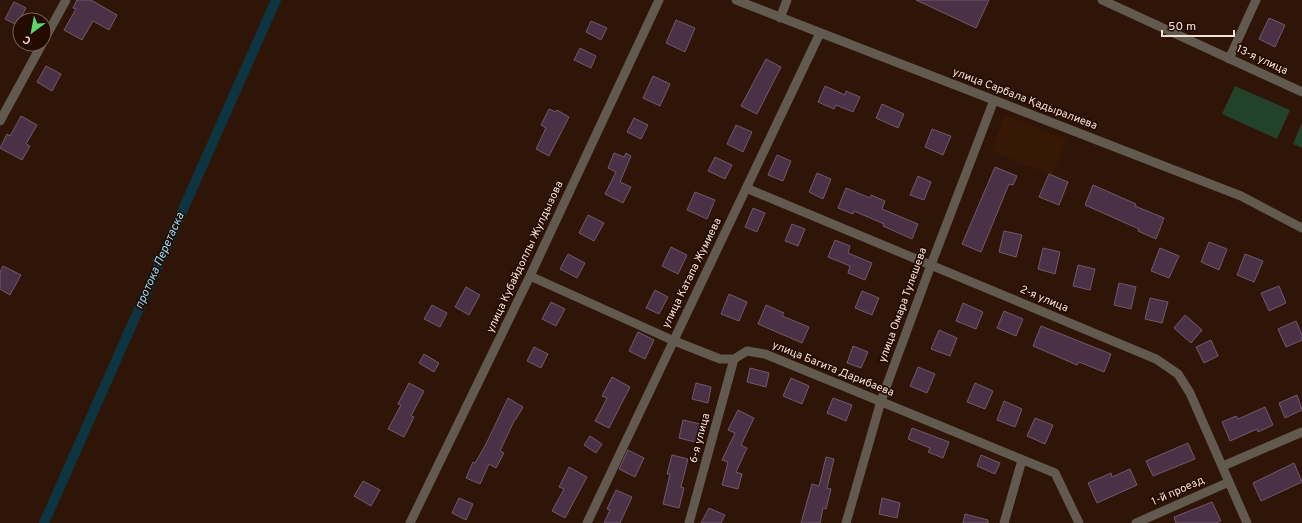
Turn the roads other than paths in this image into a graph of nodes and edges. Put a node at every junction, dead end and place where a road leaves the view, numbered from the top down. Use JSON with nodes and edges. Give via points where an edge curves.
{"nodes":[{"id":1,"x":66,"y":0,"type":"edge"},
{"id":2,"x":659,"y":0,"type":"edge"},
{"id":3,"x":736,"y":0,"type":"edge"},
{"id":4,"x":787,"y":0,"type":"edge"},
{"id":5,"x":1256,"y":0,"type":"edge"},
{"id":6,"x":1106,"y":1,"type":"edge"},
{"id":7,"x":780,"y":18,"type":"junction"},
{"id":8,"x":52,"y":25,"type":"edge"},
{"id":9,"x":820,"y":33,"type":"junction"},
{"id":10,"x":38,"y":52,"type":"edge"},
{"id":11,"x":1229,"y":59,"type":"junction"},
{"id":12,"x":1302,"y":92,"type":"edge"},
{"id":13,"x":994,"y":100,"type":"junction"},
{"id":14,"x":0,"y":121,"type":"edge"},
{"id":15,"x":746,"y":188,"type":"junction"},
{"id":16,"x":1302,"y":228,"type":"edge"},
{"id":17,"x":931,"y":265,"type":"junction"},
{"id":18,"x":530,"y":276,"type":"junction"},
{"id":19,"x":672,"y":340,"type":"junction"},
{"id":20,"x":734,"y":359,"type":"junction"},
{"id":21,"x":881,"y":401,"type":"junction"},
{"id":22,"x":1302,"y":432,"type":"edge"},
{"id":23,"x":1022,"y":460,"type":"junction"},
{"id":24,"x":1223,"y":466,"type":"junction"},
{"id":25,"x":1229,"y":482,"type":"junction"},
{"id":26,"x":410,"y":523,"type":"edge"},
{"id":27,"x":587,"y":523,"type":"edge"},
{"id":28,"x":689,"y":523,"type":"edge"},
{"id":29,"x":846,"y":523,"type":"edge"},
{"id":30,"x":1004,"y":523,"type":"edge"},
{"id":31,"x":1079,"y":523,"type":"edge"},
{"id":32,"x":1136,"y":523,"type":"edge"},
{"id":33,"x":1247,"y":523,"type":"edge"}],
"edges":[{"from":1,"to":8,"type":"street"},
{"from":2,"to":18,"type":"street","name":"улица Кубайдоллы Жулдызова"},
{"from":3,"to":7,"type":"street","name":"улица Сарбала Қадыралиева"},
{"from":4,"to":7,"type":"street"},
{"from":5,"to":11,"type":"street"},
{"from":6,"to":11,"type":"street","name":"13-я улица"},
{"from":7,"to":9,"type":"street","name":"улица Сарбала Қадыралиева"},
{"from":9,"to":13,"type":"street","name":"улица Сарбала Қадыралиева"},
{"from":9,"to":15,"type":"street","name":"улица Катапа Жумиева"},
{"from":10,"to":14,"type":"street"},
{"from":11,"to":12,"type":"street","name":"13-я улица"},
{"from":13,"to":16,"type":"street","name":"улица Сарбала Қадыралиева","via":[[1241,196]]},
{"from":13,"to":17,"type":"street","name":"улица Омара Тулешева"},
{"from":15,"to":17,"type":"street","name":"2-я улица"},
{"from":15,"to":19,"type":"street","name":"улица Катапа Жумиева"},
{"from":17,"to":21,"type":"street","name":"улица Омара Тулешева"},
{"from":17,"to":24,"type":"street","name":"2-я улица","via":[[1156,359],[1178,374],[1190,393]]},
{"from":18,"to":19,"type":"street","name":"улица Багита Дарибаева"},
{"from":18,"to":26,"type":"street","name":"улица Кубайдоллы Жулдызова"},
{"from":19,"to":20,"type":"street","name":"улица Багита Дарибаева","via":[[720,359]]},
{"from":19,"to":27,"type":"street","name":"улица Катапа Жумиева"},
{"from":20,"to":21,"type":"street","name":"улица Багита Дарибаева","via":[[747,351],[765,354]]},
{"from":20,"to":28,"type":"street","name":"6-я улица"},
{"from":21,"to":23,"type":"street","name":"улица Багита Дарибаева"},
{"from":21,"to":29,"type":"street","name":"улица Омара Тулешева"},
{"from":22,"to":24,"type":"street"},
{"from":23,"to":30,"type":"street"},
{"from":23,"to":31,"type":"street","name":"улица Багита Дарибаева","via":[[1055,473]]},
{"from":24,"to":25,"type":"street","name":"2-я улица"},
{"from":25,"to":32,"type":"street","name":"1-й проезд"},
{"from":25,"to":33,"type":"street","name":"2-я улица"}]}
